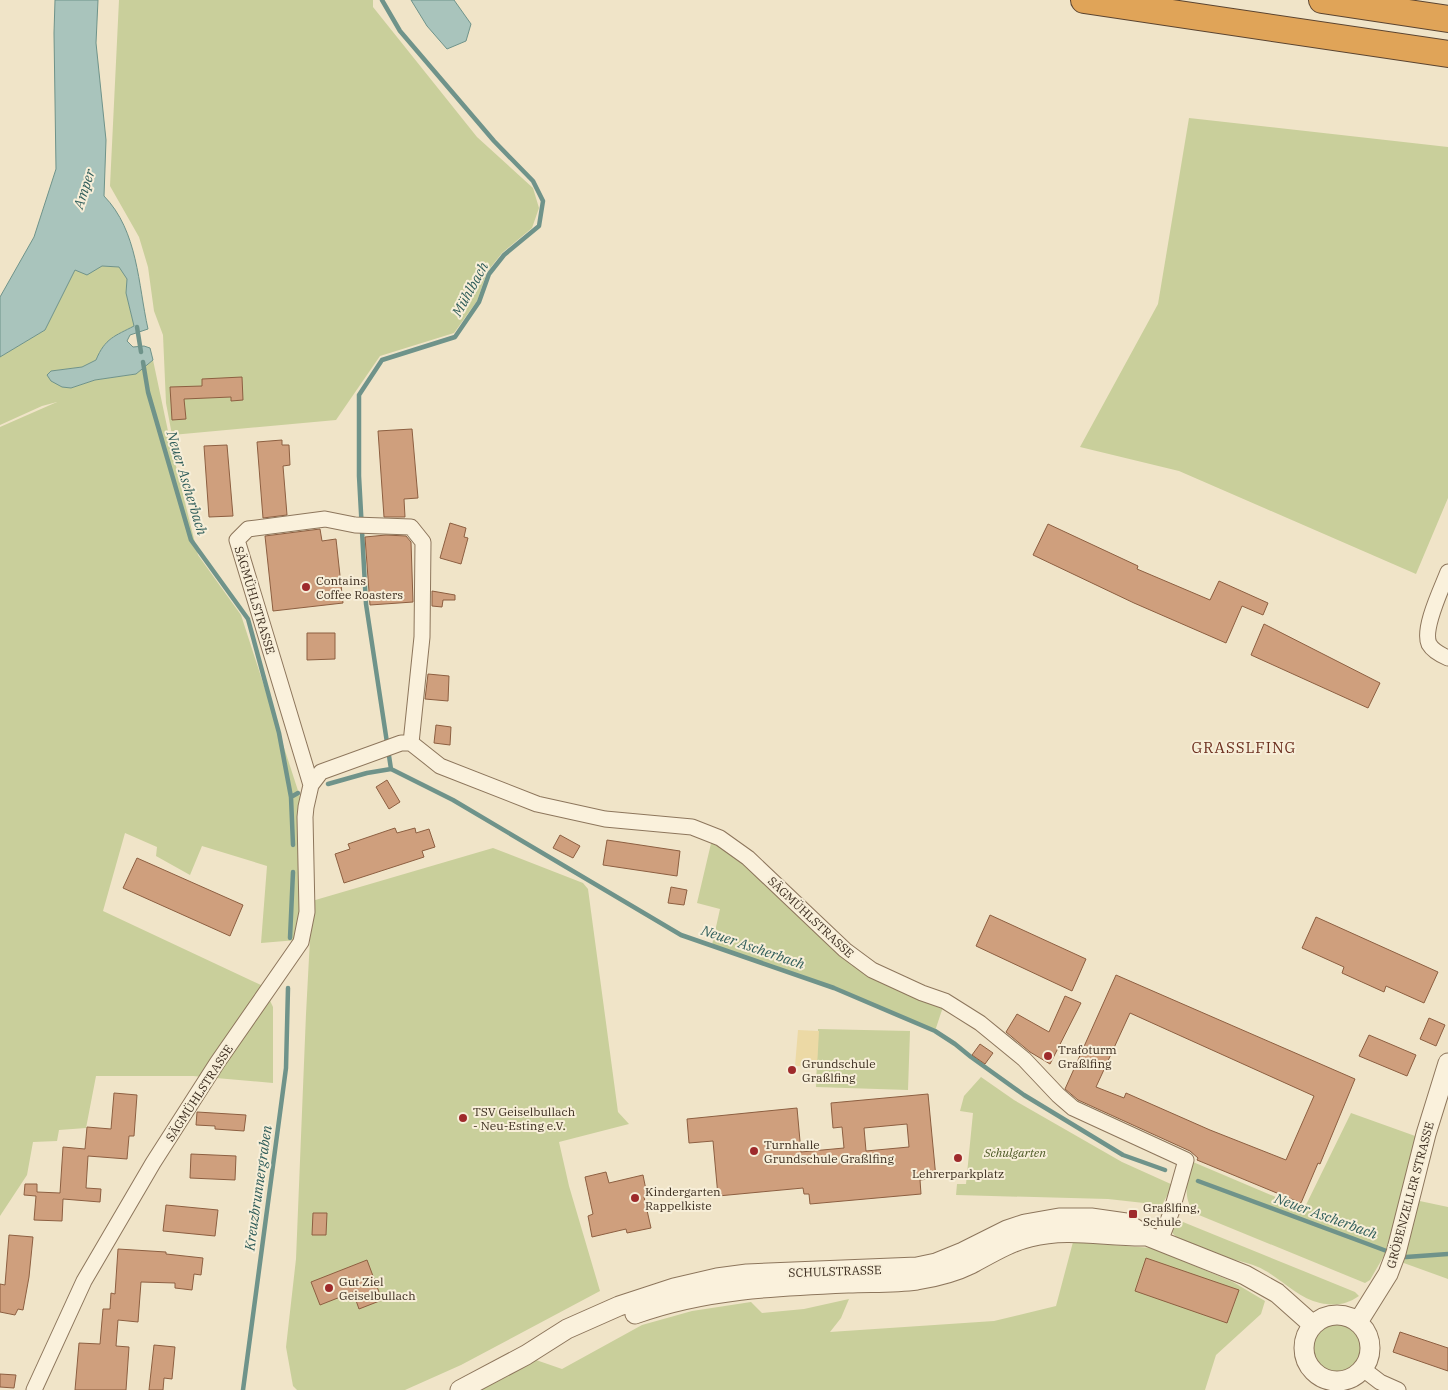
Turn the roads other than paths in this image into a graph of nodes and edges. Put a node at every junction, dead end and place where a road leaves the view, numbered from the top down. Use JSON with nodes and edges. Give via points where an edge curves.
{"nodes":[{"id":1,"x":1084,"y":0,"type":"edge"},
{"id":2,"x":1322,"y":0,"type":"edge"},
{"id":3,"x":1448,"y":19,"type":"edge"},
{"id":4,"x":1448,"y":54,"type":"edge"},
{"id":5,"x":1448,"y":572,"type":"edge"},
{"id":6,"x":1448,"y":658,"type":"edge"},
{"id":7,"x":406,"y":743,"type":"junction"},
{"id":8,"x":311,"y":785,"type":"junction"},
{"id":9,"x":1448,"y":1062,"type":"edge"},
{"id":10,"x":1153,"y":1238,"type":"junction"},
{"id":11,"x":1358,"y":1322,"type":"junction"},
{"id":12,"x":1313,"y":1324,"type":"junction"},
{"id":13,"x":1363,"y":1369,"type":"junction"},
{"id":14,"x":1317,"y":1384,"type":"edge"},
{"id":15,"x":34,"y":1390,"type":"edge"},
{"id":16,"x":460,"y":1390,"type":"edge"},
{"id":17,"x":1398,"y":1390,"type":"edge"}],
"edges":[{"from":1,"to":4,"type":"highway"},
{"from":2,"to":3,"type":"highway"},
{"from":5,"to":6,"type":"street","via":[[1428,625],[1429,643]]},
{"from":7,"to":8,"type":"street","via":[[322,772]]},
{"from":7,"to":8,"type":"street","name":"SÄGMÜHLSTRASSE","via":[[422,637],[423,542],[411,527],[325,520],[248,529],[237,540]]},
{"from":7,"to":10,"type":"street","name":"SÄGMÜHLSTRASSE","via":[[440,766],[537,804],[605,819],[692,827],[720,838],[748,858],[845,950],[872,970],[958,1008],[980,1023],[1024,1059],[1073,1108],[1186,1160],[1183,1174]]},
{"from":8,"to":15,"type":"street","name":"SÄGMÜHLSTRASSE","via":[[305,817],[307,912],[301,942],[153,1163],[84,1281]]},
{"from":9,"to":11,"type":"street","name":"GRÖBENZELLER STRASSE","via":[[1392,1265]]},
{"from":10,"to":12,"type":"street","name":"SCHULSTRASSE","via":[[1245,1275],[1276,1293]]},
{"from":10,"to":16,"type":"street","name":"SCHULSTRASSE","via":[[1062,1231],[1029,1237],[969,1265],[919,1280],[753,1288],[678,1301],[639,1312],[526,1355]]},
{"from":11,"to":12,"type":"street","via":[[1343,1315],[1334,1315]]},
{"from":11,"to":13,"type":"street","via":[[1369,1340],[1368,1360]]},
{"from":12,"to":14,"type":"street","via":[[1306,1334],[1303,1354]]},
{"from":13,"to":14,"type":"street","via":[[1347,1380]]},
{"from":13,"to":17,"type":"street"}]}
